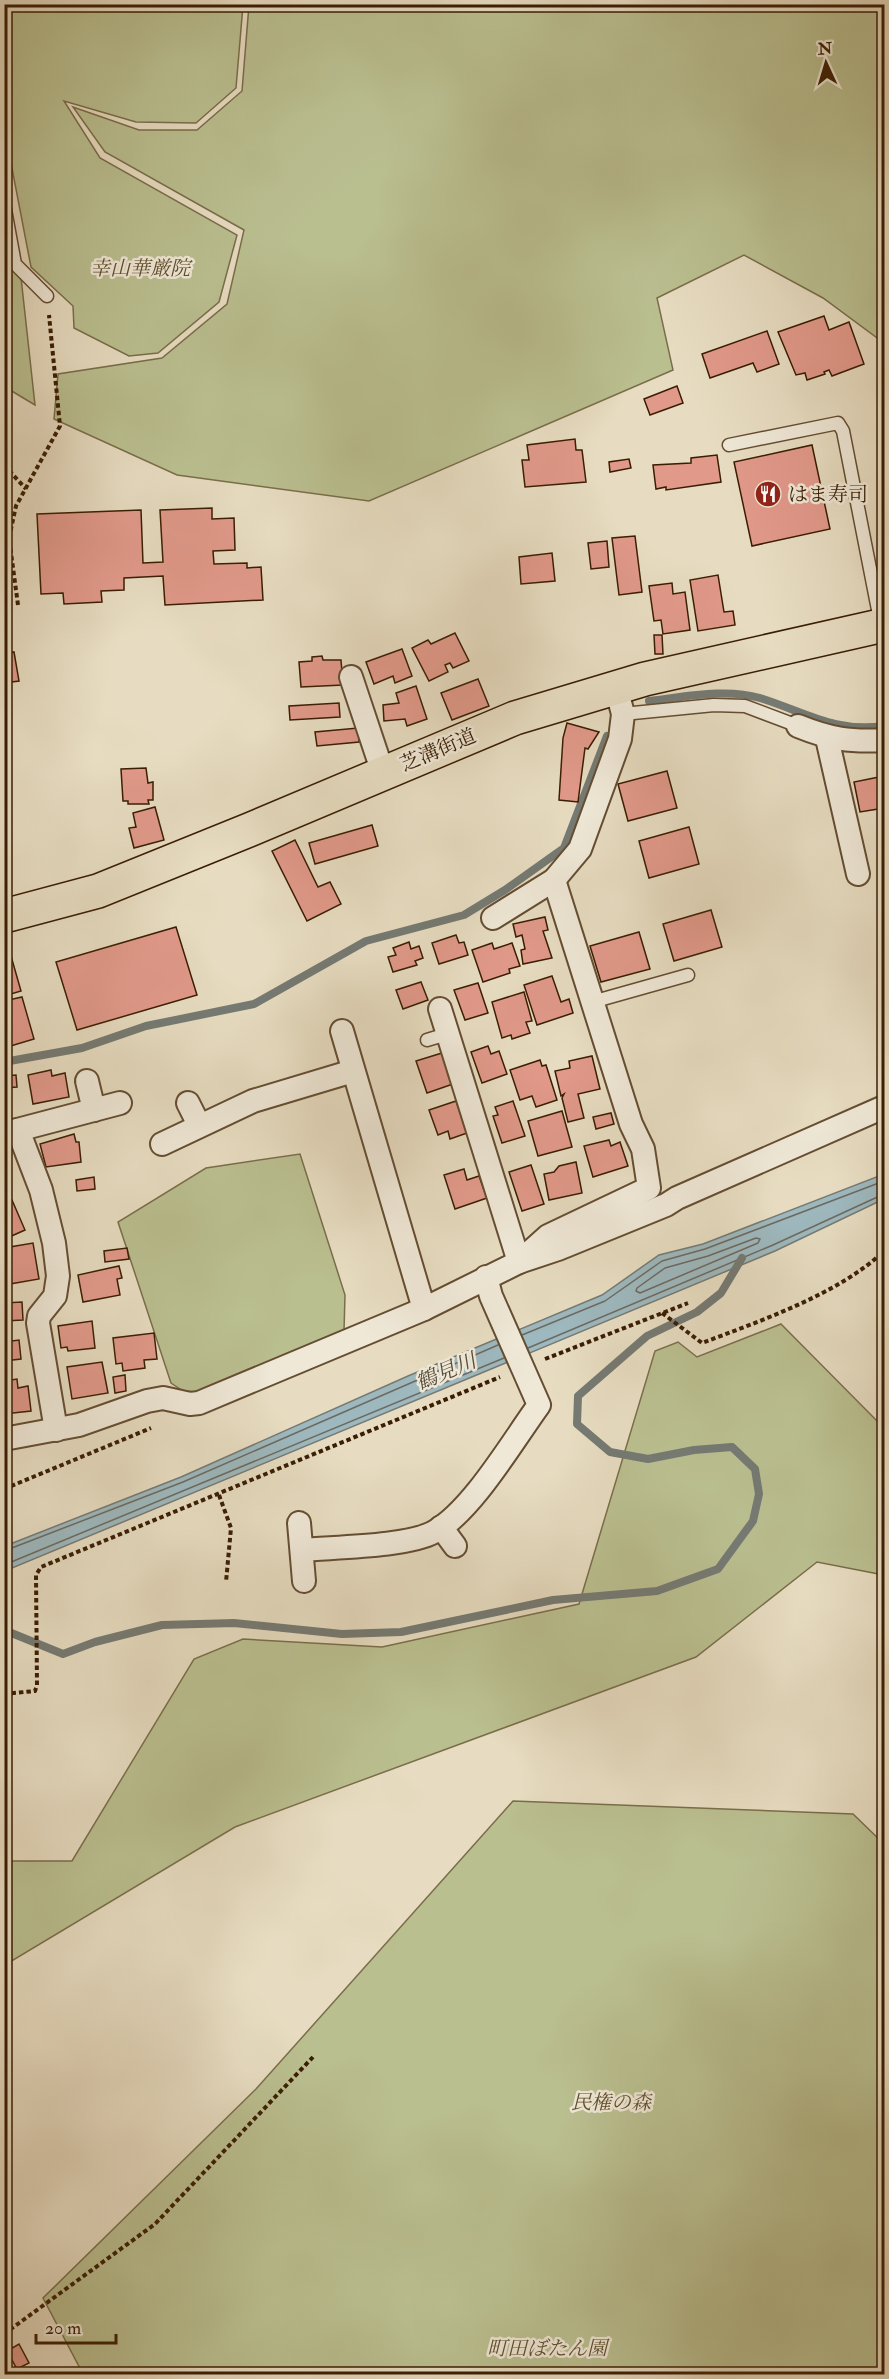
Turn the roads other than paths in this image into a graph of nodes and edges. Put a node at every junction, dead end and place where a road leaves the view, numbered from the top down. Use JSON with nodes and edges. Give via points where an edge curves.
{"nodes":[{"id":1,"x":4,"y":204,"type":"edge"},
{"id":2,"x":47,"y":296,"type":"road end"},
{"id":3,"x":729,"y":445,"type":"dead end"},
{"id":4,"x":883,"y":626,"type":"edge"},
{"id":5,"x":351,"y":677,"type":"dead end"},
{"id":6,"x":620,"y":700,"type":"junction"},
{"id":7,"x":798,"y":726,"type":"joint"},
{"id":8,"x":827,"y":738,"type":"junction"},
{"id":9,"x":885,"y":740,"type":"edge"},
{"id":10,"x":382,"y":773,"type":"junction"},
{"id":11,"x":858,"y":874,"type":"dead end"},
{"id":12,"x":554,"y":880,"type":"junction"},
{"id":13,"x":4,"y":916,"type":"edge"},
{"id":14,"x":493,"y":918,"type":"dead end"},
{"id":15,"x":688,"y":975,"type":"dead end"},
{"id":16,"x":592,"y":1002,"type":"junction"},
{"id":17,"x":440,"y":1009,"type":"dead end"},
{"id":18,"x":342,"y":1031,"type":"dead end"},
{"id":19,"x":353,"y":1071,"type":"junction"},
{"id":20,"x":87,"y":1081,"type":"dead end"},
{"id":21,"x":188,"y":1102,"type":"dead end"},
{"id":22,"x":120,"y":1103,"type":"dead end"},
{"id":23,"x":885,"y":1107,"type":"edge"},
{"id":24,"x":94,"y":1110,"type":"junction"},
{"id":25,"x":200,"y":1125,"type":"junction"},
{"id":26,"x":11,"y":1131,"type":"edge"},
{"id":27,"x":162,"y":1143,"type":"dead end"},
{"id":28,"x":519,"y":1262,"type":"junction"},
{"id":29,"x":489,"y":1286,"type":"junction"},
{"id":30,"x":424,"y":1309,"type":"junction"},
{"id":31,"x":56,"y":1430,"type":"junction"},
{"id":32,"x":4,"y":1439,"type":"edge"},
{"id":33,"x":299,"y":1522,"type":"dead end"},
{"id":34,"x":441,"y":1527,"type":"junction"},
{"id":35,"x":455,"y":1546,"type":"dead end"},
{"id":36,"x":302,"y":1550,"type":"junction"},
{"id":37,"x":304,"y":1581,"type":"dead end"}],
"edges":[{"from":1,"to":2,"type":"lane","via":[[15,264]]},
{"from":3,"to":4,"type":"lane","via":[[838,423],[843,431]]},
{"from":4,"to":6,"type":"main road","name":"芝溝街道"},
{"from":5,"to":10,"type":"street"},
{"from":6,"to":7,"type":"lane","via":[[745,706]]},
{"from":6,"to":10,"type":"main road","name":"芝溝街道","via":[[515,718]]},
{"from":6,"to":12,"type":"street","via":[[620,739],[592,821],[580,849]]},
{"from":7,"to":8,"type":"street"},
{"from":8,"to":9,"type":"street"},
{"from":8,"to":11,"type":"street"},
{"from":10,"to":13,"type":"main road","name":"芝溝街道","via":[[98,891]]},
{"from":12,"to":14,"type":"street"},
{"from":12,"to":16,"type":"street"},
{"from":15,"to":16,"type":"lane"},
{"from":16,"to":28,"type":"street","via":[[631,1124],[643,1149],[649,1188],[548,1236]]},
{"from":17,"to":28,"type":"street","via":[[437,1037]]},
{"from":18,"to":19,"type":"street"},
{"from":19,"to":25,"type":"street","via":[[253,1101]]},
{"from":19,"to":30,"type":"street"},
{"from":20,"to":24,"type":"street"},
{"from":21,"to":25,"type":"street"},
{"from":22,"to":24,"type":"street"},
{"from":23,"to":28,"type":"street","via":[[666,1205]]},
{"from":24,"to":26,"type":"street"},
{"from":25,"to":27,"type":"street"},
{"from":26,"to":31,"type":"street","via":[[41,1190],[54,1243],[59,1285],[38,1323]]},
{"from":28,"to":29,"type":"street"},
{"from":29,"to":30,"type":"street"},
{"from":29,"to":34,"type":"street","via":[[539,1405],[462,1510]]},
{"from":30,"to":31,"type":"street","via":[[199,1403],[163,1398]]},
{"from":31,"to":32,"type":"street"},
{"from":33,"to":36,"type":"street"},
{"from":34,"to":35,"type":"street"},
{"from":34,"to":36,"type":"street","via":[[405,1540]]},
{"from":36,"to":37,"type":"street"}]}
